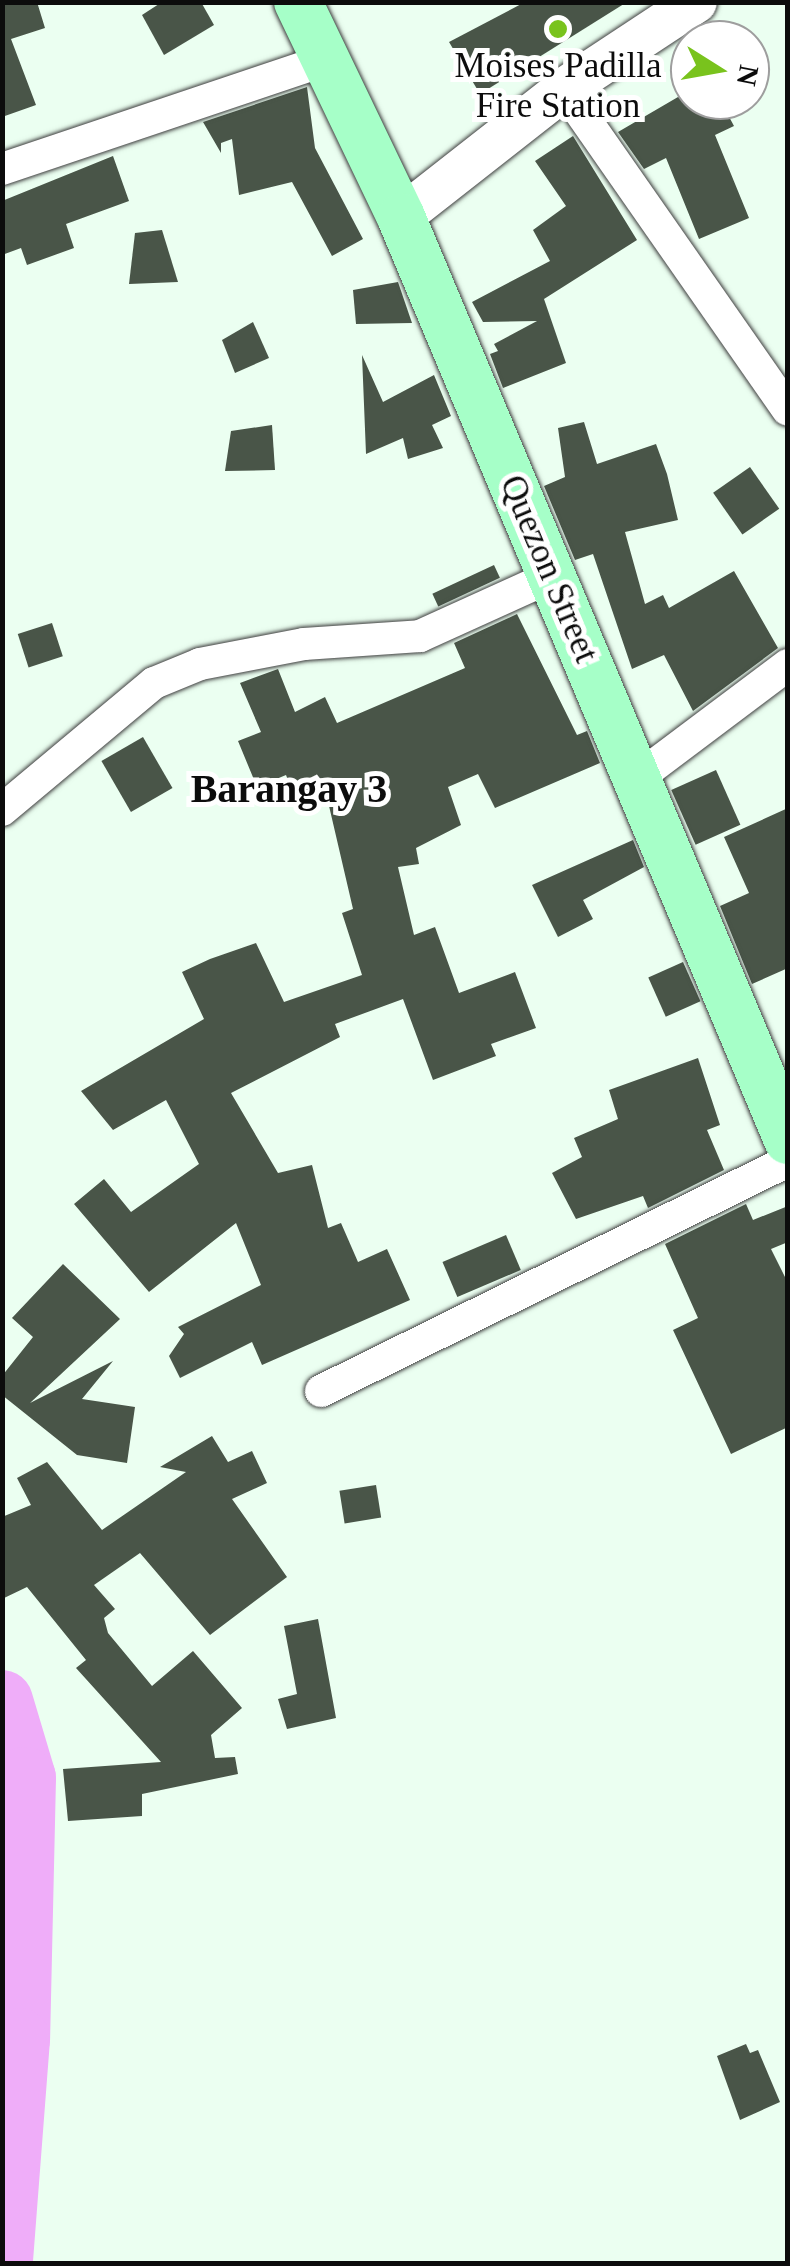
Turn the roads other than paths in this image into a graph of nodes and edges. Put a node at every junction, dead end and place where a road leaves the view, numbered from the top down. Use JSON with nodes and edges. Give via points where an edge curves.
{"nodes":[{"id":1,"x":298,"y":2,"type":"edge"},
{"id":2,"x":696,"y":2,"type":"edge"},
{"id":3,"x":325,"y":60,"type":"junction"},
{"id":4,"x":564,"y":89,"type":"junction"},
{"id":5,"x":2,"y":169,"type":"edge"},
{"id":6,"x":402,"y":217,"type":"junction"},
{"id":7,"x":788,"y":410,"type":"edge"},
{"id":8,"x":550,"y":576,"type":"junction"},
{"id":9,"x":788,"y":664,"type":"edge"},
{"id":10,"x":640,"y":776,"type":"junction"},
{"id":11,"x":2,"y":810,"type":"edge"},
{"id":12,"x":788,"y":1140,"type":"edge"},
{"id":13,"x":788,"y":1161,"type":"edge"},
{"id":14,"x":321,"y":1391,"type":"dead end"}],
"edges":[{"from":1,"to":3,"type":"main road","name":"Quezon Street"},
{"from":2,"to":4,"type":"street"},
{"from":3,"to":5,"type":"street"},
{"from":3,"to":6,"type":"main road","name":"Quezon Street"},
{"from":4,"to":6,"type":"street"},
{"from":4,"to":7,"type":"street"},
{"from":6,"to":8,"type":"main road","name":"Quezon Street"},
{"from":8,"to":10,"type":"main road","name":"Quezon Street"},
{"from":8,"to":11,"type":"street","via":[[420,636],[304,644],[200,664],[154,683]]},
{"from":9,"to":10,"type":"street"},
{"from":10,"to":12,"type":"main road","name":"Quezon Street"},
{"from":13,"to":14,"type":"street"}]}
